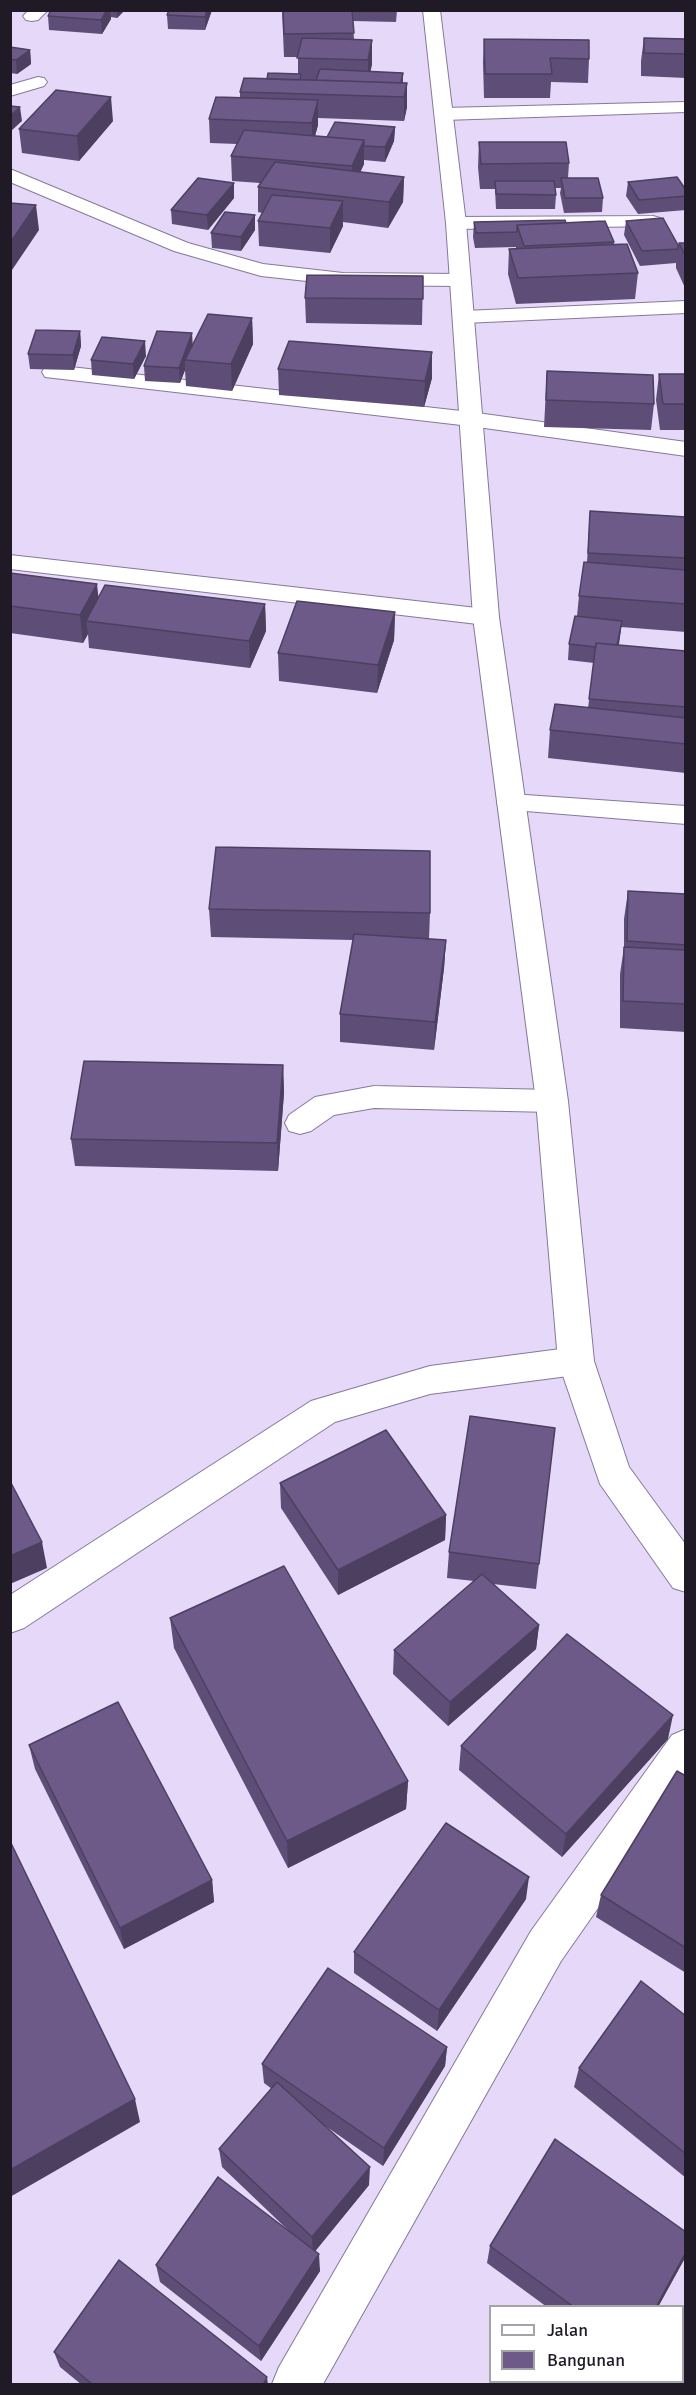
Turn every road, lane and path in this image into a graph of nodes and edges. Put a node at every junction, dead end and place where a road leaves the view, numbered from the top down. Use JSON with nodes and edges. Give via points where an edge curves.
{"nodes":[{"id":1,"x":430,"y":10,"type":"edge"},
{"id":2,"x":38,"y":82,"type":"dead end"},
{"id":3,"x":10,"y":91,"type":"edge"},
{"id":4,"x":686,"y":107,"type":"edge"},
{"id":5,"x":444,"y":114,"type":"junction"},
{"id":6,"x":10,"y":175,"type":"edge"},
{"id":7,"x":653,"y":222,"type":"edge"},
{"id":8,"x":456,"y":223,"type":"junction"},
{"id":9,"x":460,"y":280,"type":"junction"},
{"id":10,"x":686,"y":307,"type":"edge"},
{"id":11,"x":464,"y":317,"type":"junction"},
{"id":12,"x":53,"y":372,"type":"dead end"},
{"id":13,"x":470,"y":419,"type":"junction"},
{"id":14,"x":686,"y":449,"type":"edge"},
{"id":15,"x":10,"y":562,"type":"edge"},
{"id":16,"x":486,"y":617,"type":"junction"},
{"id":17,"x":511,"y":803,"type":"junction"},
{"id":18,"x":686,"y":815,"type":"edge"},
{"id":19,"x":552,"y":1101,"type":"junction"},
{"id":20,"x":300,"y":1123,"type":"dead end"},
{"id":21,"x":576,"y":1361,"type":"junction"},
{"id":22,"x":686,"y":1575,"type":"edge"},
{"id":23,"x":10,"y":1616,"type":"edge"},
{"id":24,"x":686,"y":1748,"type":"edge"},
{"id":25,"x":296,"y":2385,"type":"edge"}],
"edges":[{"from":1,"to":5,"type":"street"},
{"from":2,"to":3,"type":"street"},
{"from":4,"to":5,"type":"street"},
{"from":5,"to":8,"type":"street"},
{"from":6,"to":9,"type":"street","via":[[181,247],[261,270],[343,279]]},
{"from":7,"to":8,"type":"street"},
{"from":8,"to":9,"type":"street"},
{"from":9,"to":11,"type":"street"},
{"from":10,"to":11,"type":"street"},
{"from":11,"to":13,"type":"street"},
{"from":12,"to":13,"type":"street"},
{"from":13,"to":14,"type":"street"},
{"from":13,"to":16,"type":"street"},
{"from":15,"to":16,"type":"street"},
{"from":16,"to":17,"type":"street"},
{"from":17,"to":18,"type":"street"},
{"from":17,"to":19,"type":"street"},
{"from":19,"to":20,"type":"lane","via":[[374,1097],[326,1105]]},
{"from":19,"to":21,"type":"street"},
{"from":21,"to":22,"type":"street","via":[[613,1473]]},
{"from":21,"to":23,"type":"street","via":[[430,1380],[324,1412]]},
{"from":24,"to":25,"type":"street","via":[[546,1946]]}]}
